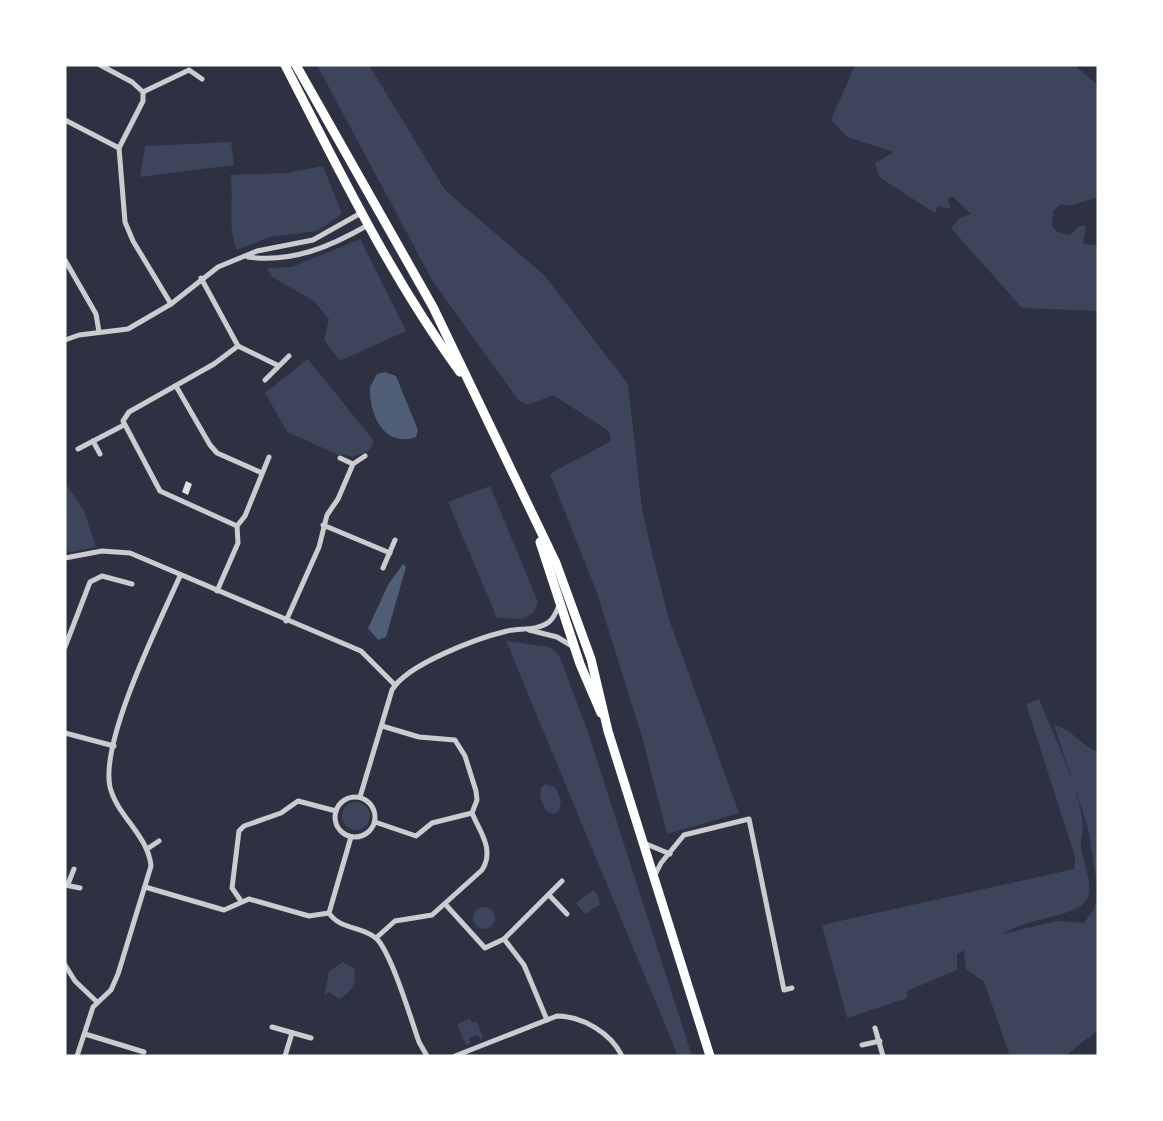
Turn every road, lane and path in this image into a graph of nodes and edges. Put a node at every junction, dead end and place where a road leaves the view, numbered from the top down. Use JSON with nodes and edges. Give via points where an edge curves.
{"nodes":[{"id":1,"x":100,"y":65,"type":"edge"},
{"id":2,"x":285,"y":65,"type":"edge"},
{"id":3,"x":296,"y":65,"type":"edge"},
{"id":4,"x":188,"y":67,"type":"edge"},
{"id":5,"x":202,"y":79,"type":"dead end"},
{"id":6,"x":143,"y":92,"type":"junction"},
{"id":7,"x":65,"y":120,"type":"edge"},
{"id":8,"x":119,"y":148,"type":"junction"},
{"id":9,"x":377,"y":212,"type":"junction"},
{"id":10,"x":361,"y":213,"type":"junction"},
{"id":11,"x":368,"y":225,"type":"junction"},
{"id":12,"x":248,"y":257,"type":"junction"},
{"id":13,"x":65,"y":260,"type":"edge"},
{"id":14,"x":201,"y":278,"type":"junction"},
{"id":15,"x":171,"y":304,"type":"junction"},
{"id":16,"x":99,"y":332,"type":"junction"},
{"id":17,"x":65,"y":340,"type":"edge"},
{"id":18,"x":237,"y":346,"type":"junction"},
{"id":19,"x":289,"y":356,"type":"dead end"},
{"id":20,"x":277,"y":365,"type":"junction"},
{"id":21,"x":265,"y":380,"type":"dead end"},
{"id":22,"x":176,"y":386,"type":"junction"},
{"id":23,"x":474,"y":390,"type":"junction"},
{"id":24,"x":124,"y":425,"type":"junction"},
{"id":25,"x":93,"y":441,"type":"junction"},
{"id":26,"x":78,"y":449,"type":"dead end"},
{"id":27,"x":100,"y":453,"type":"dead end"},
{"id":28,"x":365,"y":456,"type":"dead end"},
{"id":29,"x":269,"y":457,"type":"dead end"},
{"id":30,"x":340,"y":458,"type":"dead end"},
{"id":31,"x":353,"y":464,"type":"junction"},
{"id":32,"x":262,"y":472,"type":"junction"},
{"id":33,"x":534,"y":520,"type":"junction"},
{"id":34,"x":323,"y":525,"type":"junction"},
{"id":35,"x":237,"y":526,"type":"junction"},
{"id":36,"x":395,"y":540,"type":"dead end"},
{"id":37,"x":390,"y":553,"type":"junction"},
{"id":38,"x":65,"y":558,"type":"edge"},
{"id":39,"x":383,"y":568,"type":"dead end"},
{"id":40,"x":180,"y":576,"type":"junction"},
{"id":41,"x":132,"y":584,"type":"dead end"},
{"id":42,"x":217,"y":590,"type":"junction"},
{"id":43,"x":559,"y":603,"type":"junction"},
{"id":44,"x":286,"y":621,"type":"junction"},
{"id":45,"x":528,"y":629,"type":"junction"},
{"id":46,"x":65,"y":648,"type":"edge"},
{"id":47,"x":575,"y":648,"type":"junction"},
{"id":48,"x":395,"y":685,"type":"junction"},
{"id":49,"x":382,"y":726,"type":"junction"},
{"id":50,"x":608,"y":731,"type":"junction"},
{"id":51,"x":65,"y":733,"type":"edge"},
{"id":52,"x":114,"y":746,"type":"junction"},
{"id":53,"x":360,"y":797,"type":"junction"},
{"id":54,"x":336,"y":811,"type":"junction"},
{"id":55,"x":472,"y":813,"type":"junction"},
{"id":56,"x":375,"y":822,"type":"junction"},
{"id":57,"x":351,"y":836,"type":"junction"},
{"id":58,"x":159,"y":841,"type":"dead end"},
{"id":59,"x":643,"y":842,"type":"junction"},
{"id":60,"x":147,"y":849,"type":"junction"},
{"id":61,"x":670,"y":854,"type":"junction"},
{"id":62,"x":74,"y":869,"type":"dead end"},
{"id":63,"x":654,"y":877,"type":"junction"},
{"id":64,"x":562,"y":881,"type":"dead end"},
{"id":65,"x":67,"y":884,"type":"edge"},
{"id":66,"x":145,"y":887,"type":"junction"},
{"id":67,"x":80,"y":888,"type":"dead end"},
{"id":68,"x":549,"y":895,"type":"junction"},
{"id":69,"x":241,"y":901,"type":"junction"},
{"id":70,"x":446,"y":905,"type":"junction"},
{"id":71,"x":330,"y":913,"type":"junction"},
{"id":72,"x":567,"y":914,"type":"dead end"},
{"id":73,"x":376,"y":938,"type":"junction"},
{"id":74,"x":504,"y":939,"type":"junction"},
{"id":75,"x":65,"y":965,"type":"edge"},
{"id":76,"x":792,"y":988,"type":"dead end"},
{"id":77,"x":784,"y":990,"type":"junction"},
{"id":78,"x":773,"y":992,"type":"dead end"},
{"id":79,"x":97,"y":1002,"type":"junction"},
{"id":80,"x":548,"y":1020,"type":"junction"},
{"id":81,"x":272,"y":1027,"type":"dead end"},
{"id":82,"x":875,"y":1028,"type":"dead end"},
{"id":83,"x":292,"y":1033,"type":"junction"},
{"id":84,"x":85,"y":1034,"type":"junction"},
{"id":85,"x":311,"y":1038,"type":"dead end"},
{"id":86,"x":880,"y":1041,"type":"junction"},
{"id":87,"x":862,"y":1045,"type":"dead end"},
{"id":88,"x":144,"y":1052,"type":"dead end"},
{"id":89,"x":709,"y":1055,"type":"edge"},
{"id":90,"x":78,"y":1056,"type":"edge"},
{"id":91,"x":285,"y":1056,"type":"edge"},
{"id":92,"x":427,"y":1056,"type":"edge"},
{"id":93,"x":455,"y":1056,"type":"edge"},
{"id":94,"x":622,"y":1056,"type":"edge"},
{"id":95,"x":883,"y":1056,"type":"edge"}],
"edges":[{"from":1,"to":6,"type":"street"},
{"from":2,"to":10,"type":"highway"},
{"from":3,"to":9,"type":"highway"},
{"from":4,"to":5,"type":"street"},
{"from":4,"to":6,"type":"street"},
{"from":6,"to":8,"type":"street","via":[[143,101]]},
{"from":7,"to":8,"type":"street"},
{"from":8,"to":15,"type":"street","via":[[128,231]]},
{"from":9,"to":10,"type":"highway"},
{"from":9,"to":11,"type":"highway"},
{"from":9,"to":23,"type":"highway","via":[[433,307]]},
{"from":10,"to":11,"type":"highway"},
{"from":10,"to":12,"type":"street","via":[[313,240]]},
{"from":11,"to":12,"type":"street","via":[[307,253],[278,260]]},
{"from":11,"to":23,"type":"highway","via":[[419,314]]},
{"from":12,"to":14,"type":"street"},
{"from":13,"to":16,"type":"street","via":[[96,314]]},
{"from":14,"to":15,"type":"street"},
{"from":14,"to":18,"type":"street"},
{"from":15,"to":16,"type":"street","via":[[128,329]]},
{"from":16,"to":17,"type":"street"},
{"from":18,"to":20,"type":"street"},
{"from":18,"to":22,"type":"street"},
{"from":19,"to":20,"type":"street"},
{"from":20,"to":21,"type":"street"},
{"from":22,"to":24,"type":"street","via":[[129,412]]},
{"from":22,"to":32,"type":"street","via":[[217,453]]},
{"from":23,"to":33,"type":"highway"},
{"from":24,"to":25,"type":"street"},
{"from":24,"to":35,"type":"street","via":[[160,491]]},
{"from":25,"to":26,"type":"street"},
{"from":25,"to":27,"type":"street"},
{"from":28,"to":31,"type":"street"},
{"from":29,"to":32,"type":"street"},
{"from":30,"to":31,"type":"street"},
{"from":31,"to":34,"type":"street"},
{"from":32,"to":35,"type":"street"},
{"from":33,"to":43,"type":"highway"},
{"from":33,"to":50,"type":"highway","via":[[556,563],[585,642]]},
{"from":34,"to":37,"type":"street"},
{"from":34,"to":44,"type":"street","via":[[319,547]]},
{"from":35,"to":42,"type":"street","via":[[238,542]]},
{"from":36,"to":37,"type":"street"},
{"from":37,"to":39,"type":"street"},
{"from":38,"to":40,"type":"street","via":[[118,550]]},
{"from":40,"to":42,"type":"street"},
{"from":40,"to":52,"type":"street","via":[[129,692]]},
{"from":41,"to":46,"type":"street","via":[[102,576],[90,582]]},
{"from":42,"to":44,"type":"street"},
{"from":43,"to":45,"type":"street","via":[[550,621]]},
{"from":43,"to":47,"type":"highway"},
{"from":44,"to":48,"type":"street","via":[[361,651]]},
{"from":45,"to":47,"type":"street","via":[[558,636]]},
{"from":45,"to":48,"type":"street","via":[[508,631],[447,653]]},
{"from":47,"to":50,"type":"highway"},
{"from":48,"to":49,"type":"street"},
{"from":49,"to":53,"type":"street"},
{"from":49,"to":55,"type":"street","via":[[460,744],[476,791]]},
{"from":50,"to":59,"type":"highway"},
{"from":51,"to":52,"type":"street"},
{"from":52,"to":60,"type":"street","via":[[108,775],[114,798]]},
{"from":53,"to":54,"type":"street","via":[[341,802]]},
{"from":53,"to":56,"type":"street","via":[[370,802]]},
{"from":54,"to":57,"type":"street","via":[[341,831]]},
{"from":54,"to":69,"type":"street","via":[[298,801],[281,813],[244,826],[239,831],[232,888]]},
{"from":55,"to":56,"type":"street","via":[[432,823],[416,836]]},
{"from":55,"to":70,"type":"street","via":[[487,845],[487,863]]},
{"from":56,"to":57,"type":"street","via":[[370,831]]},
{"from":57,"to":71,"type":"street"},
{"from":58,"to":60,"type":"street"},
{"from":59,"to":61,"type":"street"},
{"from":59,"to":63,"type":"highway"},
{"from":60,"to":66,"type":"street","via":[[151,866]]},
{"from":61,"to":63,"type":"street"},
{"from":61,"to":77,"type":"street","via":[[689,833],[749,819]]},
{"from":62,"to":65,"type":"street"},
{"from":63,"to":89,"type":"highway"},
{"from":64,"to":68,"type":"street"},
{"from":65,"to":67,"type":"street"},
{"from":66,"to":69,"type":"street","via":[[225,910]]},
{"from":66,"to":79,"type":"street","via":[[118,974],[111,990]]},
{"from":68,"to":72,"type":"street"},
{"from":68,"to":74,"type":"street"},
{"from":69,"to":71,"type":"street","via":[[256,900],[309,916]]},
{"from":70,"to":73,"type":"street","via":[[426,918],[395,921]]},
{"from":70,"to":74,"type":"street","via":[[485,948]]},
{"from":71,"to":73,"type":"street","via":[[338,923]]},
{"from":73,"to":92,"type":"street"},
{"from":74,"to":80,"type":"street","via":[[524,965]]},
{"from":75,"to":79,"type":"street"},
{"from":76,"to":77,"type":"street"},
{"from":77,"to":78,"type":"street"},
{"from":79,"to":84,"type":"street"},
{"from":80,"to":93,"type":"street"},
{"from":80,"to":94,"type":"street","via":[[570,1016],[595,1028],[611,1038]]},
{"from":81,"to":83,"type":"street"},
{"from":82,"to":86,"type":"street"},
{"from":83,"to":85,"type":"street"},
{"from":83,"to":91,"type":"street"},
{"from":84,"to":88,"type":"street"},
{"from":84,"to":90,"type":"street"},
{"from":86,"to":87,"type":"street"},
{"from":86,"to":95,"type":"street"}]}
